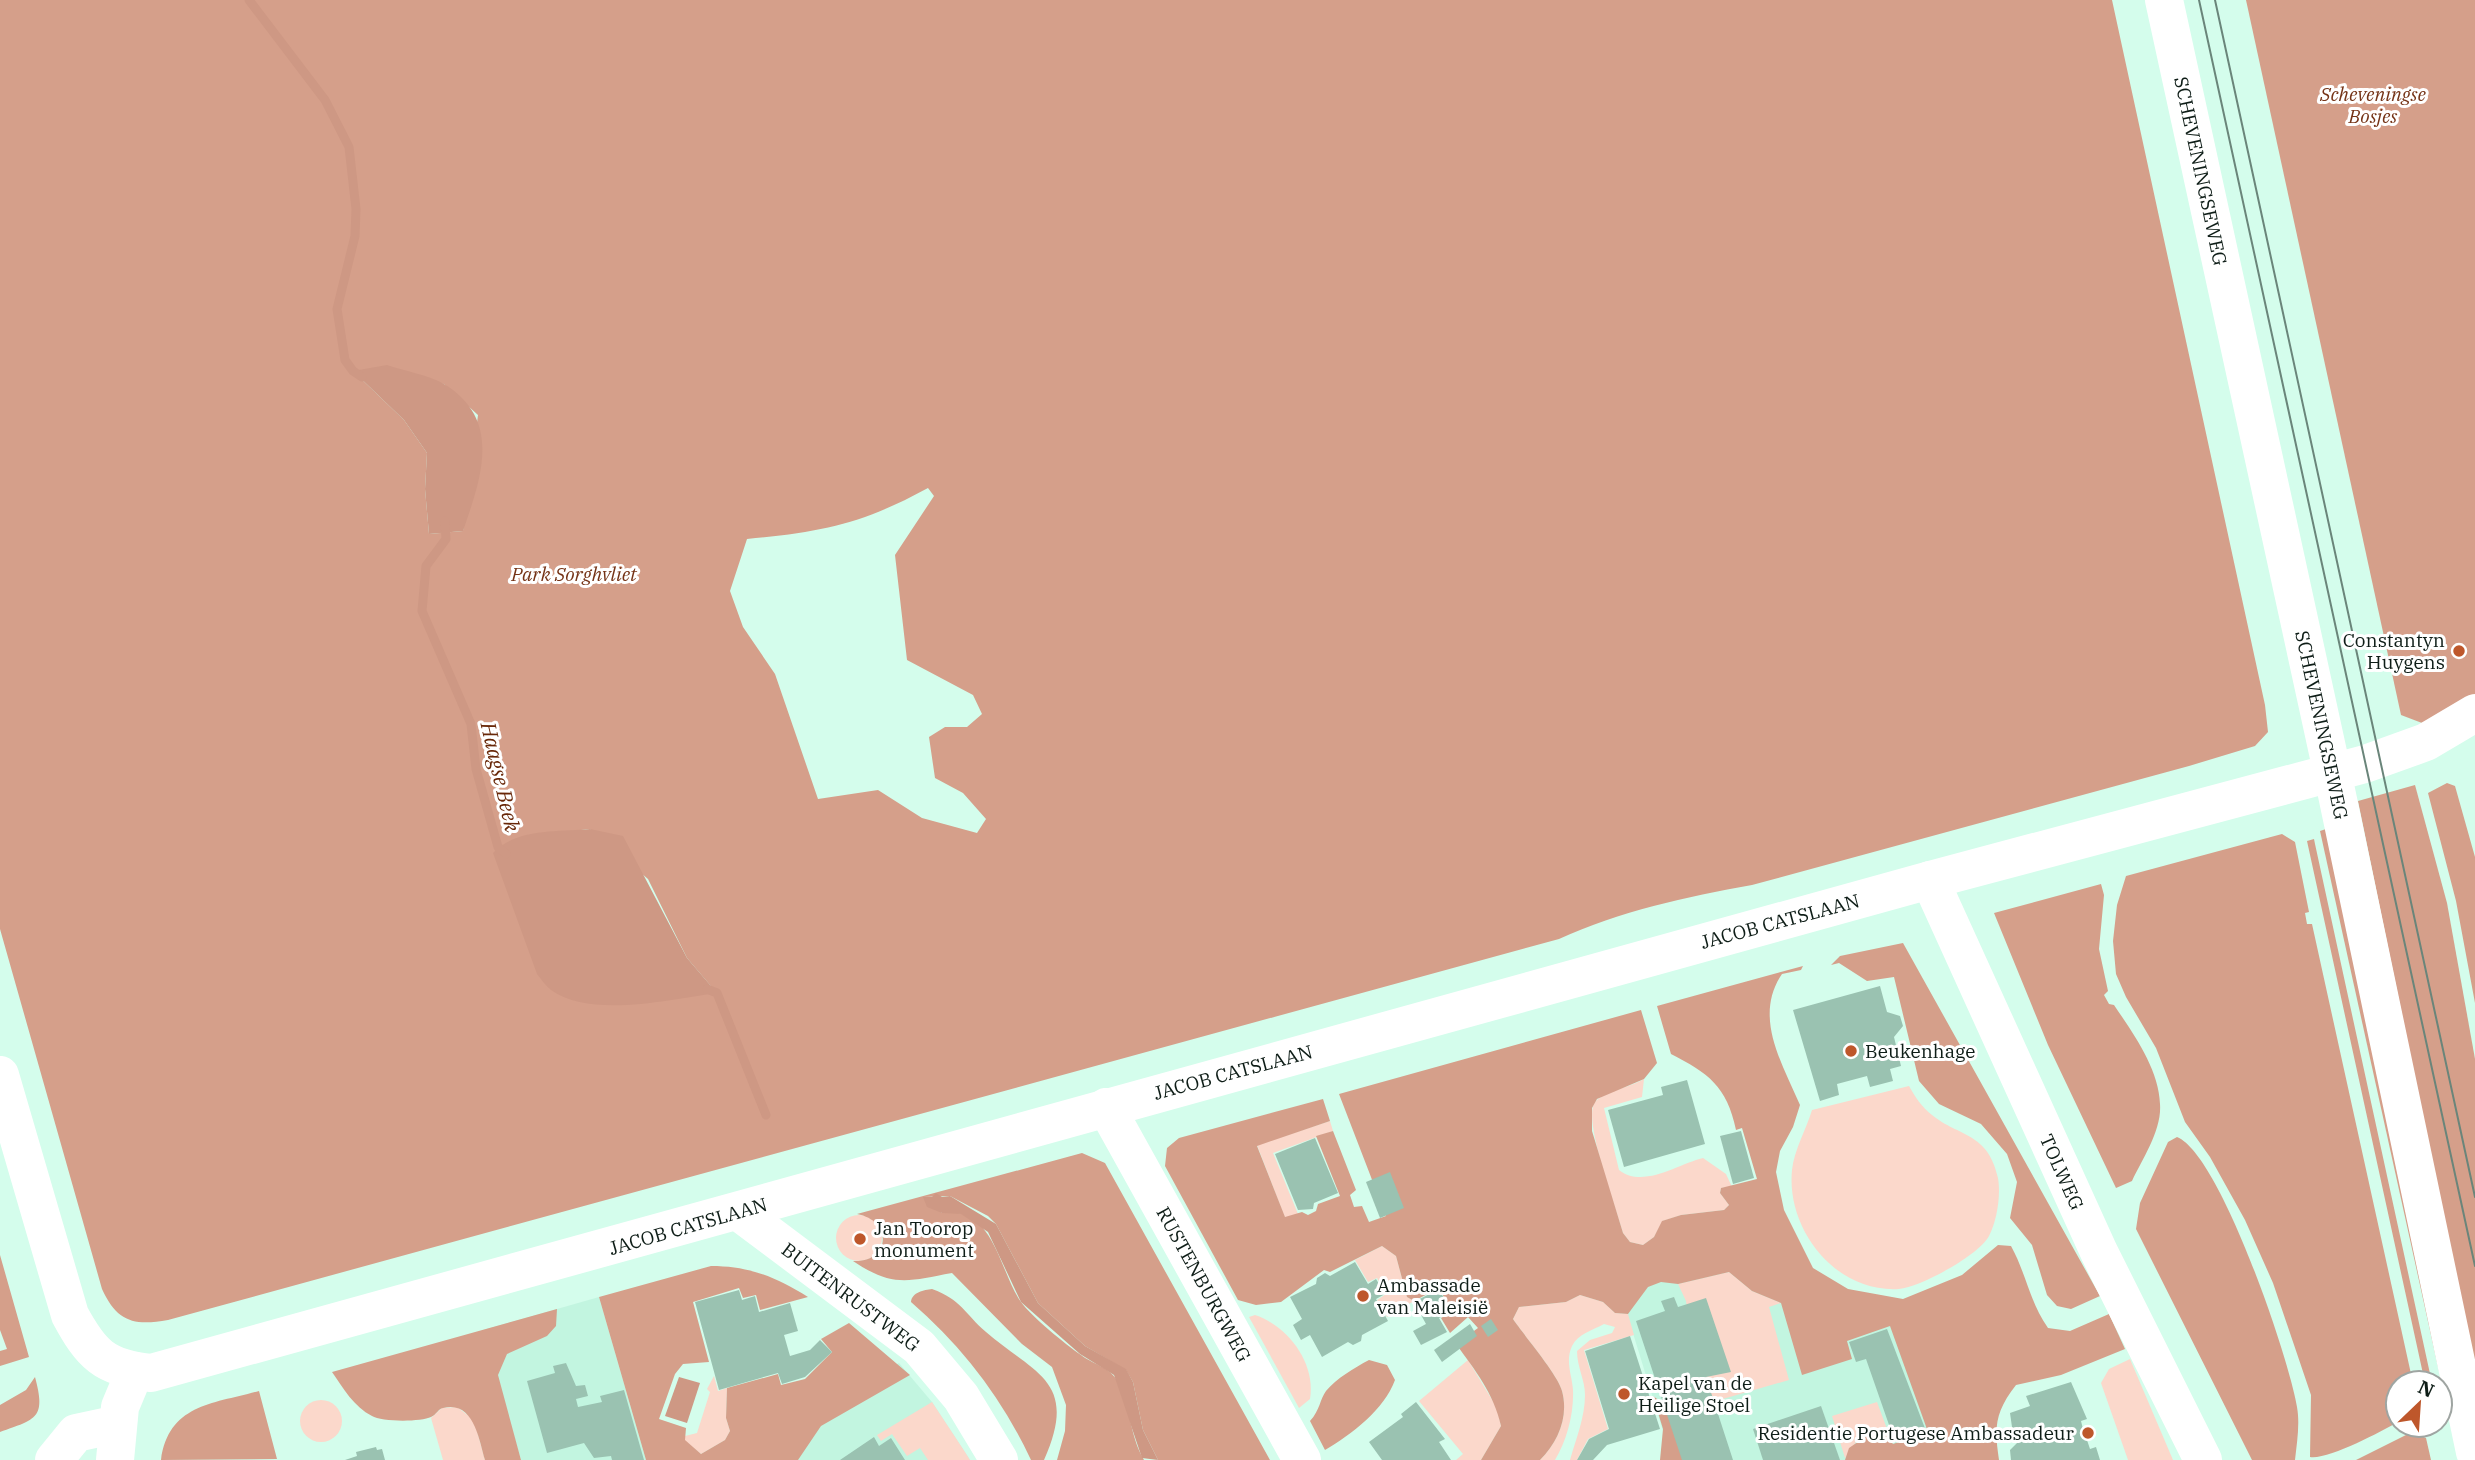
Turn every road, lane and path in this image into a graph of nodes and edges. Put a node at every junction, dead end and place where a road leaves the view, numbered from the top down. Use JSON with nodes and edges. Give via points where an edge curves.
{"nodes":[{"id":1,"x":2164,"y":0,"type":"edge"},
{"id":2,"x":2475,"y":713,"type":"edge"},
{"id":3,"x":2332,"y":771,"type":"junction"},
{"id":4,"x":1930,"y":880,"type":"junction"},
{"id":5,"x":0,"y":1075,"type":"edge"},
{"id":6,"x":1106,"y":1107,"type":"junction"},
{"id":7,"x":739,"y":1212,"type":"junction"},
{"id":8,"x":135,"y":1371,"type":"junction"},
{"id":9,"x":117,"y":1442,"type":"edge"},
{"id":10,"x":2475,"y":1452,"type":"edge"},
{"id":11,"x":54,"y":1460,"type":"edge"},
{"id":12,"x":999,"y":1460,"type":"edge"},
{"id":13,"x":1302,"y":1460,"type":"edge"},
{"id":14,"x":2203,"y":1460,"type":"edge"}],
"edges":[{"from":1,"to":3,"type":"street","name":"SCHEVENINGSEWEG"},
{"from":2,"to":3,"type":"street","name":"JACOB CATSLAAN","via":[[2411,748]]},
{"from":3,"to":4,"type":"street","name":"JACOB CATSLAAN"},
{"from":3,"to":10,"type":"street","name":"SCHEVENINGSEWEG"},
{"from":4,"to":6,"type":"street","name":"JACOB CATSLAAN"},
{"from":4,"to":14,"type":"street","name":"TOLWEG","via":[[2099,1252]]},
{"from":5,"to":8,"type":"street","via":[[69,1315],[87,1347],[100,1358]]},
{"from":6,"to":7,"type":"street","name":"JACOB CATSLAAN"},
{"from":6,"to":13,"type":"street","name":"RUSTENBURGWEG"},
{"from":7,"to":8,"type":"street","name":"JACOB CATSLAAN","via":[[190,1365],[151,1374]]},
{"from":7,"to":12,"type":"street","name":"BUITENRUSTWEG","via":[[919,1347],[961,1397]]},
{"from":8,"to":9,"type":"street","via":[[120,1407]]},
{"from":9,"to":11,"type":"street","via":[[76,1433]]}]}
